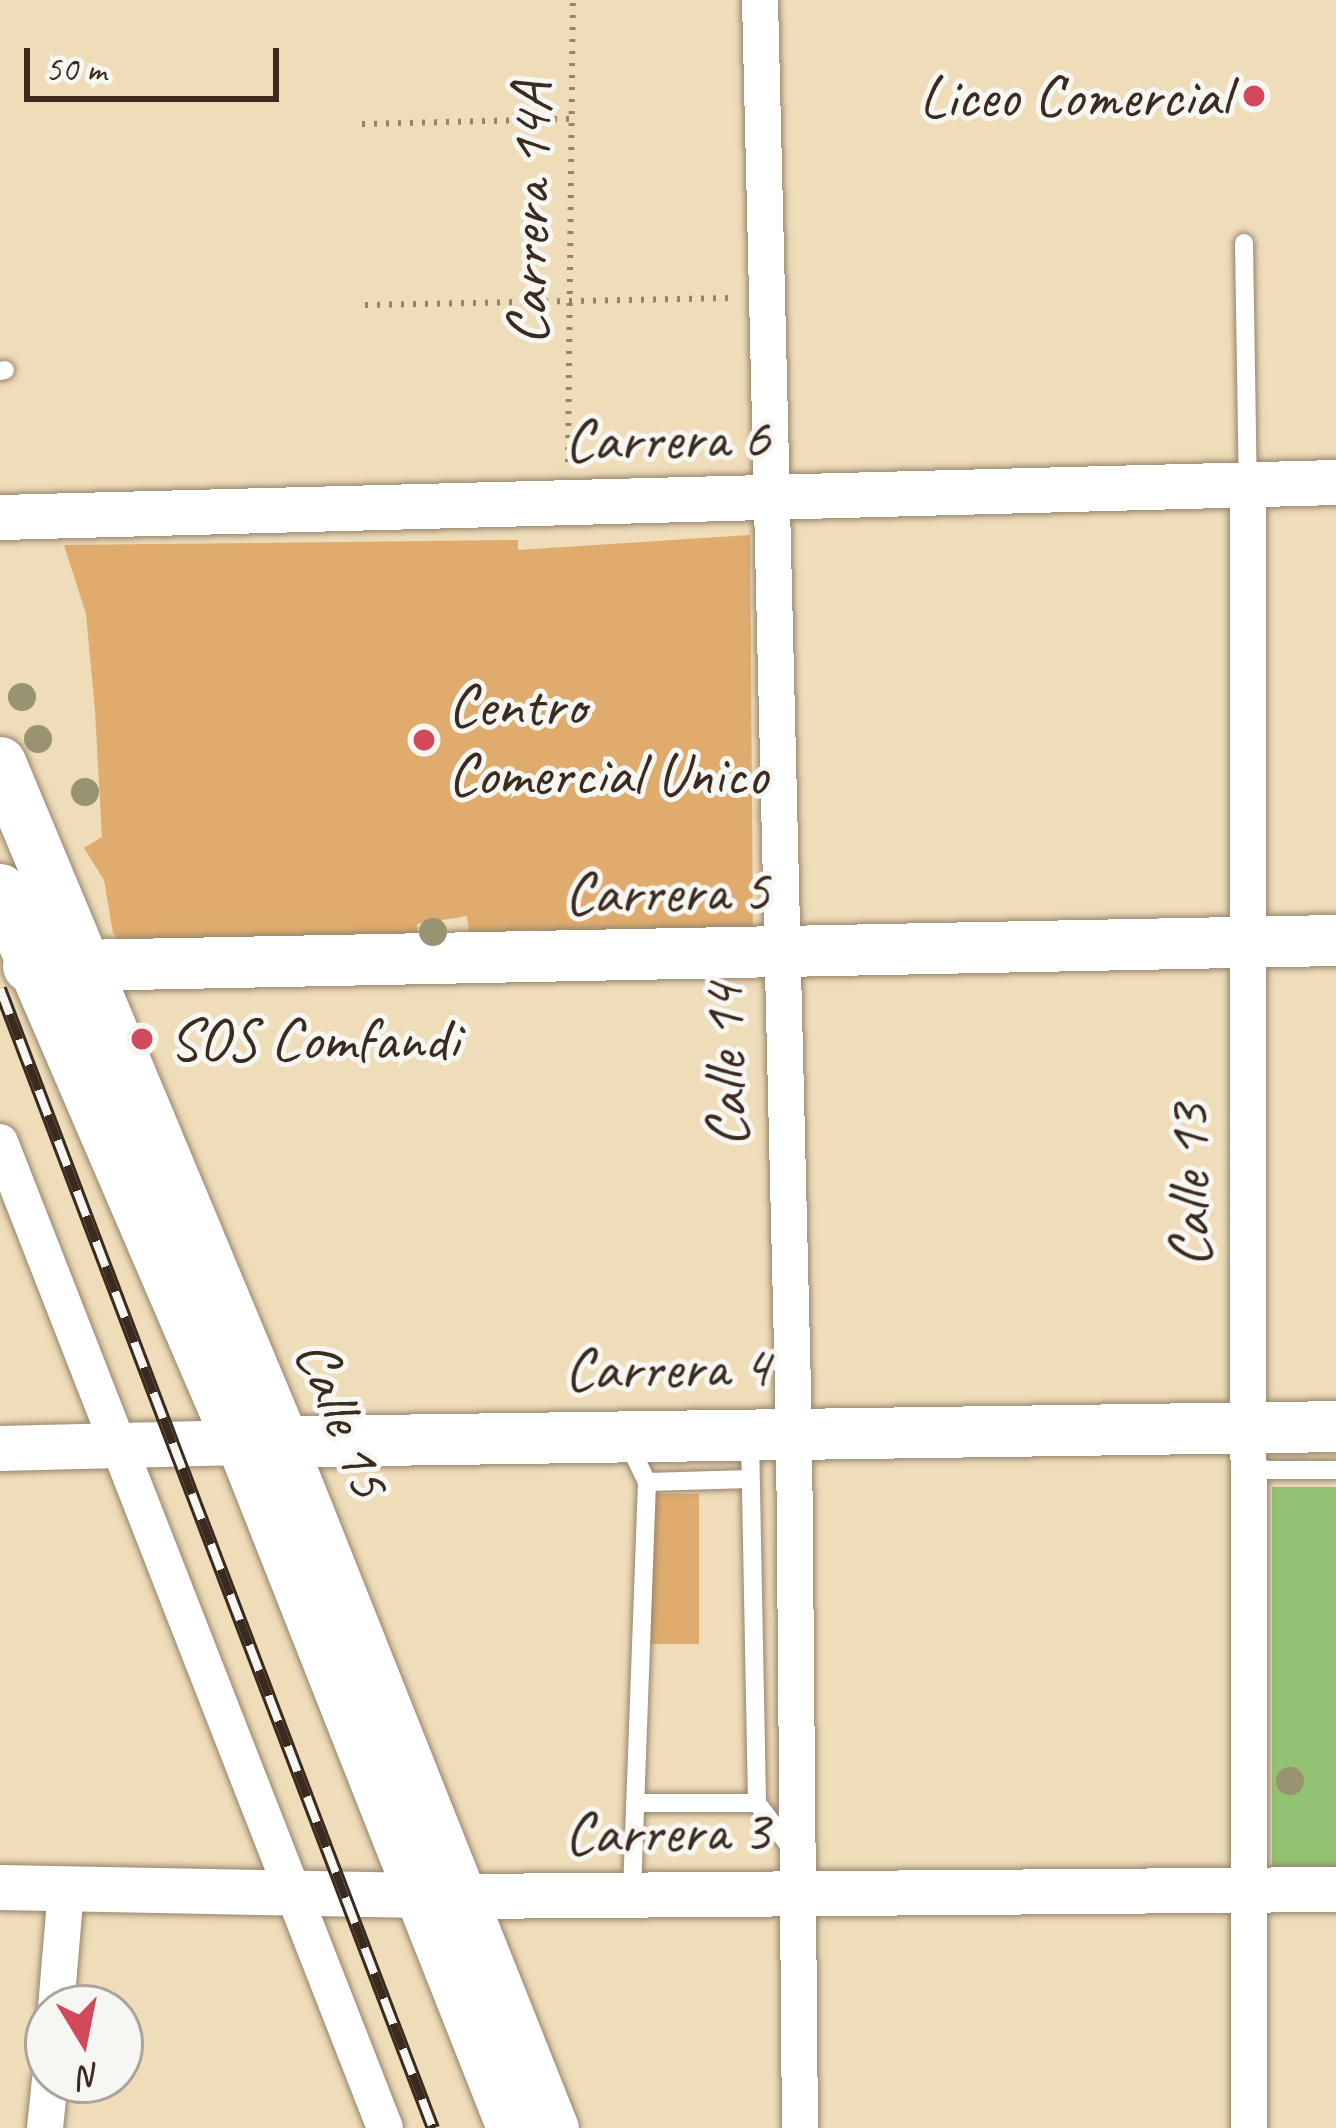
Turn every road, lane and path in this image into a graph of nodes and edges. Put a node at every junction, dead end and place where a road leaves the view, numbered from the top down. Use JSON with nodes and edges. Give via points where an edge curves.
{"nodes":[{"id":1,"x":573,"y":0,"type":"edge"},
{"id":2,"x":760,"y":0,"type":"edge"},
{"id":3,"x":572,"y":119,"type":"junction"},
{"id":4,"x":362,"y":124,"type":"dead end"},
{"id":5,"x":1244,"y":243,"type":"dead end"},
{"id":6,"x":767,"y":297,"type":"junction"},
{"id":7,"x":570,"y":301,"type":"junction"},
{"id":8,"x":365,"y":305,"type":"dead end"},
{"id":9,"x":1336,"y":482,"type":"edge"},
{"id":10,"x":1248,"y":484,"type":"junction"},
{"id":11,"x":772,"y":496,"type":"junction"},
{"id":12,"x":568,"y":501,"type":"junction"},
{"id":13,"x":0,"y":517,"type":"edge"},
{"id":14,"x":0,"y":762,"type":"edge"},
{"id":15,"x":0,"y":889,"type":"edge"},
{"id":16,"x":1243,"y":940,"type":"junction"},
{"id":17,"x":1336,"y":940,"type":"edge"},
{"id":18,"x":778,"y":956,"type":"junction"},
{"id":19,"x":14,"y":966,"type":"edge"},
{"id":20,"x":82,"y":967,"type":"junction"},
{"id":21,"x":0,"y":1142,"type":"edge"},
{"id":22,"x":1336,"y":1426,"type":"edge"},
{"id":23,"x":625,"y":1435,"type":"junction"},
{"id":24,"x":260,"y":1442,"type":"junction"},
{"id":25,"x":119,"y":1446,"type":"junction"},
{"id":26,"x":0,"y":1448,"type":"edge"},
{"id":27,"x":765,"y":1448,"type":"junction"},
{"id":28,"x":1250,"y":1449,"type":"junction"},
{"id":29,"x":1336,"y":1470,"type":"edge"},
{"id":30,"x":647,"y":1482,"type":"junction"},
{"id":31,"x":635,"y":1803,"type":"junction"},
{"id":32,"x":757,"y":1803,"type":"junction"},
{"id":33,"x":800,"y":1875,"type":"junction"},
{"id":34,"x":0,"y":1887,"type":"edge"},
{"id":35,"x":67,"y":1889,"type":"junction"},
{"id":36,"x":1336,"y":1889,"type":"edge"},
{"id":37,"x":1247,"y":1890,"type":"junction"},
{"id":38,"x":296,"y":1893,"type":"junction"},
{"id":39,"x":632,"y":1893,"type":"junction"},
{"id":40,"x":412,"y":1895,"type":"junction"},
{"id":41,"x":462,"y":1896,"type":"junction"},
{"id":42,"x":58,"y":1984,"type":"edge"},
{"id":43,"x":385,"y":2128,"type":"edge"},
{"id":44,"x":509,"y":2128,"type":"edge"},
{"id":45,"x":556,"y":2128,"type":"edge"},
{"id":46,"x":800,"y":2128,"type":"edge"},
{"id":47,"x":1250,"y":2128,"type":"edge"}],
"edges":[{"from":1,"to":3,"type":"path","name":"Carrera 14A"},
{"from":2,"to":6,"type":"street","name":"Calle 14"},
{"from":3,"to":4,"type":"path"},
{"from":3,"to":7,"type":"path","name":"Carrera 14A"},
{"from":5,"to":10,"type":"lane","name":"Calle 13"},
{"from":6,"to":7,"type":"path"},
{"from":6,"to":11,"type":"street","name":"Calle 14"},
{"from":7,"to":8,"type":"path"},
{"from":7,"to":12,"type":"path","name":"Carrera 14A"},
{"from":9,"to":10,"type":"street","name":"Carrera 6"},
{"from":10,"to":11,"type":"street","name":"Carrera 6"},
{"from":10,"to":16,"type":"street","name":"Calle 13"},
{"from":11,"to":12,"type":"street","name":"Carrera 6"},
{"from":11,"to":18,"type":"street","name":"Calle 14"},
{"from":12,"to":13,"type":"street","name":"Carrera 6"},
{"from":14,"to":20,"type":"main road","name":"Calle 15"},
{"from":15,"to":19,"type":"main road","name":"Calle 15"},
{"from":16,"to":17,"type":"main road","name":"Carrera 5"},
{"from":16,"to":18,"type":"main road","name":"Carrera 5"},
{"from":16,"to":28,"type":"street","name":"Calle 13"},
{"from":18,"to":20,"type":"main road","name":"Carrera 5"},
{"from":18,"to":27,"type":"street","name":"Calle 14"},
{"from":19,"to":20,"type":"main road","name":"Carrera 5"},
{"from":19,"to":24,"type":"main road","name":"Calle 15"},
{"from":20,"to":24,"type":"main road","name":"Calle 15"},
{"from":21,"to":25,"type":"street"},
{"from":22,"to":28,"type":"main road","name":"Carrera 4"},
{"from":23,"to":24,"type":"main road","name":"Carrera 4"},
{"from":23,"to":27,"type":"main road","name":"Carrera 4"},
{"from":23,"to":30,"type":"lane"},
{"from":24,"to":25,"type":"street","name":"Carrera 4"},
{"from":24,"to":40,"type":"street","name":"Calle 15"},
{"from":24,"to":41,"type":"street","name":"Calle 15"},
{"from":25,"to":26,"type":"street","name":"Carrera 4"},
{"from":25,"to":38,"type":"street"},
{"from":27,"to":28,"type":"main road","name":"Carrera 4"},
{"from":27,"to":30,"type":"lane"},
{"from":27,"to":32,"type":"lane"},
{"from":27,"to":33,"type":"street","name":"Calle 14"},
{"from":28,"to":29,"type":"lane"},
{"from":28,"to":37,"type":"street","name":"Calle 13"},
{"from":30,"to":31,"type":"lane"},
{"from":31,"to":32,"type":"lane"},
{"from":31,"to":39,"type":"lane"},
{"from":32,"to":33,"type":"lane"},
{"from":33,"to":37,"type":"street","name":"Carrera 3"},
{"from":33,"to":39,"type":"street","name":"Carrera 3"},
{"from":33,"to":46,"type":"street","name":"Calle 14"},
{"from":34,"to":35,"type":"street","name":"Carrera 3"},
{"from":35,"to":38,"type":"street","name":"Carrera 3"},
{"from":35,"to":42,"type":"street"},
{"from":36,"to":37,"type":"street","name":"Carrera 3"},
{"from":37,"to":47,"type":"street","name":"Calle 13"},
{"from":38,"to":40,"type":"street","name":"Carrera 3"},
{"from":38,"to":43,"type":"street"},
{"from":39,"to":41,"type":"street","name":"Carrera 3"},
{"from":40,"to":41,"type":"street","name":"Carrera 3"},
{"from":40,"to":44,"type":"street","name":"Calle 15"},
{"from":41,"to":45,"type":"street","name":"Calle 15"}]}
